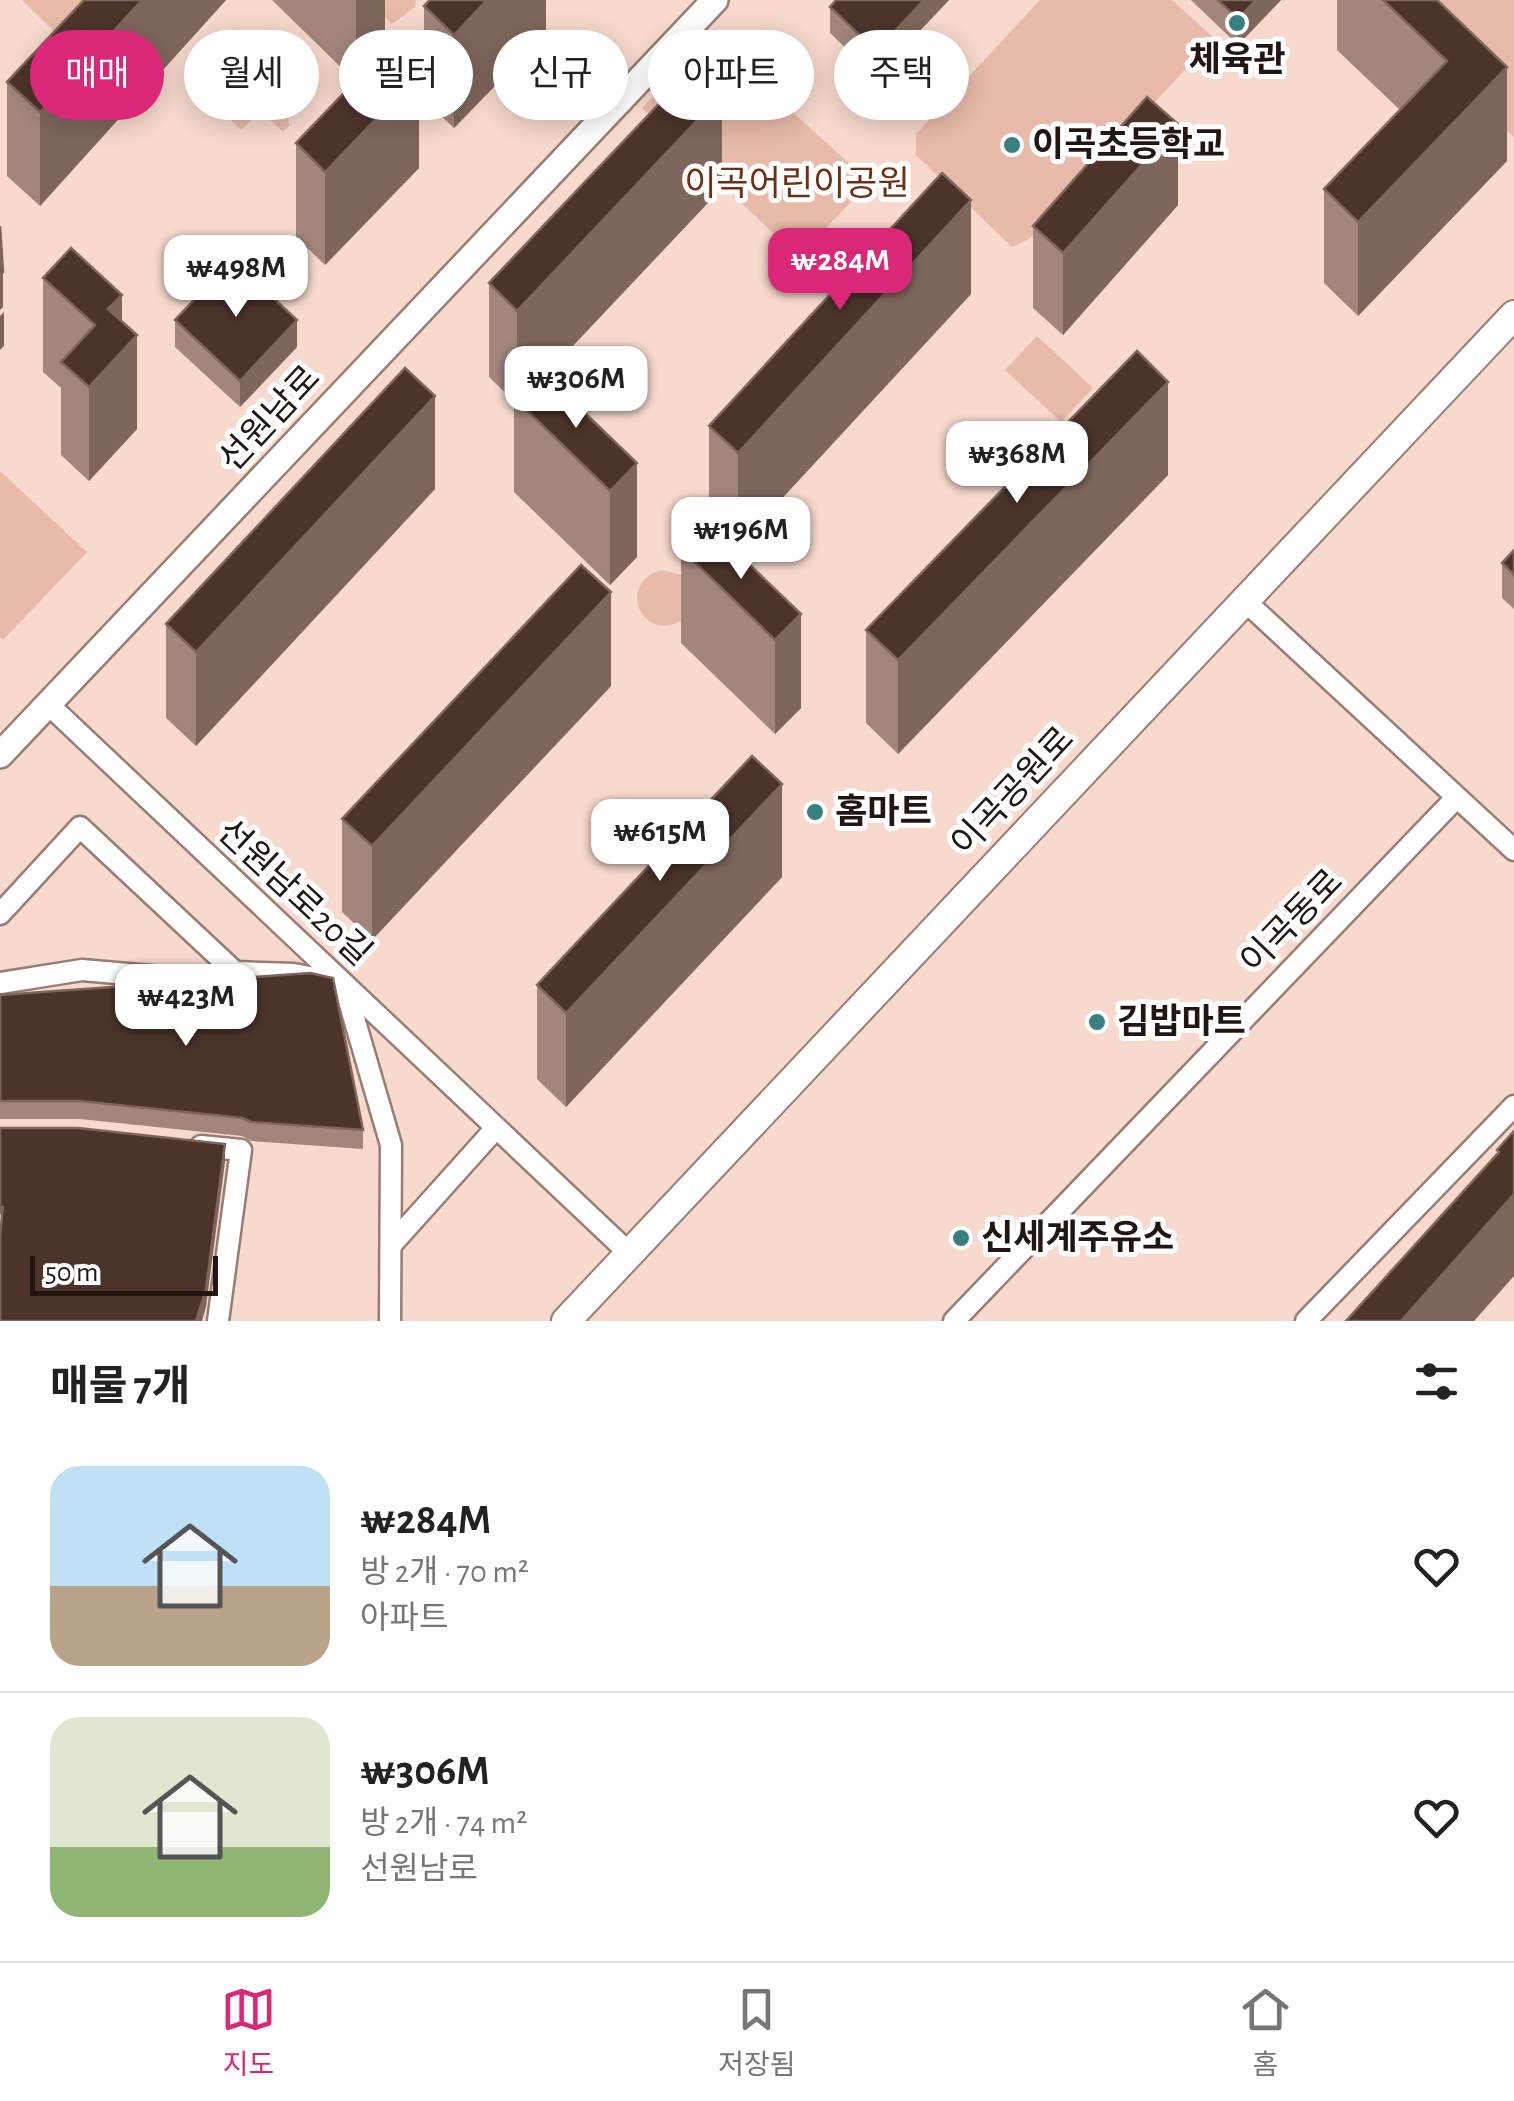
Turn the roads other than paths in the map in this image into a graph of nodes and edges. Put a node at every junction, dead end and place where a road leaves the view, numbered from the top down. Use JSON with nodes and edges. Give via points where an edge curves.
{"nodes":[{"id":1,"x":715,"y":0,"type":"edge"},
{"id":2,"x":1514,"y":315,"type":"edge"},
{"id":3,"x":1244,"y":601,"type":"junction"},
{"id":4,"x":48,"y":704,"type":"junction"},
{"id":5,"x":0,"y":755,"type":"edge"},
{"id":6,"x":1456,"y":798,"type":"junction"},
{"id":7,"x":1514,"y":850,"type":"edge"},
{"id":8,"x":0,"y":914,"type":"edge"},
{"id":9,"x":236,"y":972,"type":"junction"},
{"id":10,"x":0,"y":983,"type":"edge"},
{"id":11,"x":344,"y":984,"type":"junction"},
{"id":12,"x":1514,"y":1106,"type":"edge"},
{"id":13,"x":496,"y":1128,"type":"junction"},
{"id":14,"x":187,"y":1144,"type":"edge"},
{"id":15,"x":392,"y":1244,"type":"junction"},
{"id":16,"x":630,"y":1254,"type":"junction"},
{"id":17,"x":218,"y":1321,"type":"edge"},
{"id":18,"x":390,"y":1321,"type":"edge"},
{"id":19,"x":566,"y":1321,"type":"edge"},
{"id":20,"x":954,"y":1321,"type":"edge"},
{"id":21,"x":1306,"y":1321,"type":"edge"}],
"edges":[{"from":1,"to":4,"type":"street","name":"선원남로"},
{"from":2,"to":3,"type":"main road","name":"이곡공원로"},
{"from":3,"to":6,"type":"street"},
{"from":3,"to":16,"type":"main road","name":"이곡공원로"},
{"from":4,"to":5,"type":"street","name":"선원남로"},
{"from":4,"to":11,"type":"street","name":"선원남로20길"},
{"from":6,"to":7,"type":"street"},
{"from":6,"to":20,"type":"street","name":"이곡동로"},
{"from":8,"to":9,"type":"street","via":[[80,827]]},
{"from":9,"to":10,"type":"street","via":[[196,980],[82,970]]},
{"from":9,"to":11,"type":"street"},
{"from":11,"to":13,"type":"street","name":"선원남로20길"},
{"from":11,"to":15,"type":"street","via":[[391,1145]]},
{"from":12,"to":21,"type":"street"},
{"from":13,"to":15,"type":"street"},
{"from":13,"to":16,"type":"street","name":"선원남로20길"},
{"from":14,"to":17,"type":"street","via":[[241,1150]]},
{"from":15,"to":18,"type":"street"},
{"from":16,"to":19,"type":"main road","name":"이곡공원로"}]}
